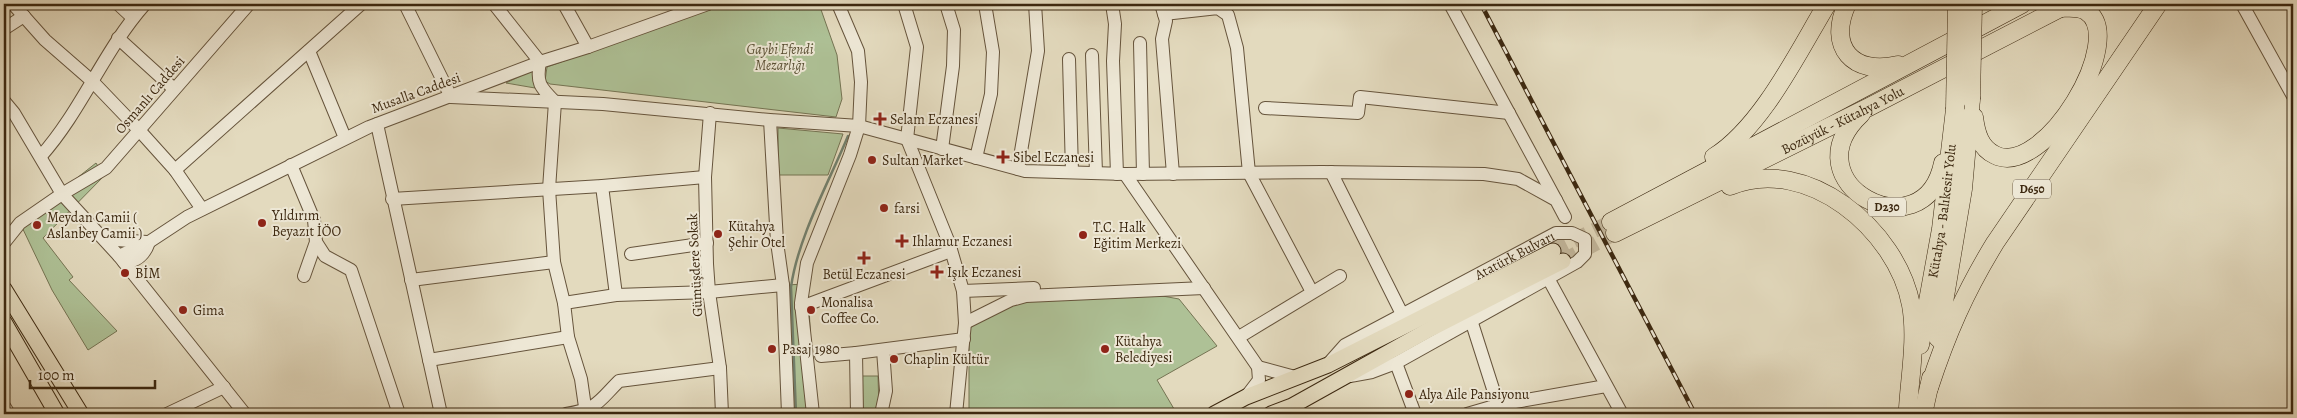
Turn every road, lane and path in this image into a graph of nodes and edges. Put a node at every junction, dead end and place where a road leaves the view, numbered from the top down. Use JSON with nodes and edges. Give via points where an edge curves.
{"nodes":[{"id":1,"x":13,"y":4,"type":"edge"},
{"id":2,"x":118,"y":4,"type":"edge"},
{"id":3,"x":146,"y":4,"type":"edge"},
{"id":4,"x":249,"y":4,"type":"edge"},
{"id":5,"x":361,"y":4,"type":"edge"},
{"id":6,"x":494,"y":4,"type":"edge"},
{"id":7,"x":564,"y":4,"type":"edge"},
{"id":8,"x":708,"y":4,"type":"edge"},
{"id":9,"x":838,"y":4,"type":"edge"},
{"id":10,"x":904,"y":4,"type":"edge"},
{"id":11,"x":946,"y":4,"type":"edge"},
{"id":12,"x":998,"y":4,"type":"edge"},
{"id":13,"x":1035,"y":4,"type":"edge"},
{"id":14,"x":1112,"y":4,"type":"edge"},
{"id":15,"x":1450,"y":4,"type":"edge"},
{"id":16,"x":1827,"y":4,"type":"edge"},
{"id":17,"x":1847,"y":4,"type":"edge"},
{"id":18,"x":1957,"y":4,"type":"edge"},
{"id":19,"x":1973,"y":4,"type":"edge"},
{"id":20,"x":2022,"y":4,"type":"edge"},
{"id":21,"x":2158,"y":4,"type":"edge"},
{"id":22,"x":2242,"y":4,"type":"edge"},
{"id":23,"x":407,"y":5,"type":"edge"},
{"id":24,"x":985,"y":5,"type":"edge"},
{"id":25,"x":2064,"y":6,"type":"edge"},
{"id":26,"x":2010,"y":8,"type":"edge"},
{"id":27,"x":1162,"y":9,"type":"edge"},
{"id":28,"x":24,"y":16,"type":"junction"},
{"id":29,"x":133,"y":18,"type":"junction"},
{"id":30,"x":4,"y":29,"type":"edge"},
{"id":31,"x":118,"y":38,"type":"junction"},
{"id":32,"x":1140,"y":43,"type":"dead end"},
{"id":33,"x":588,"y":47,"type":"junction"},
{"id":34,"x":309,"y":51,"type":"junction"},
{"id":35,"x":1092,"y":54,"type":"dead end"},
{"id":36,"x":1069,"y":59,"type":"dead end"},
{"id":37,"x":540,"y":62,"type":"junction"},
{"id":38,"x":1908,"y":63,"type":"junction"},
{"id":39,"x":92,"y":80,"type":"junction"},
{"id":40,"x":174,"y":90,"type":"junction"},
{"id":41,"x":2293,"y":96,"type":"edge"},
{"id":42,"x":451,"y":97,"type":"junction"},
{"id":43,"x":1971,"y":99,"type":"junction"},
{"id":44,"x":4,"y":101,"type":"edge"},
{"id":45,"x":554,"y":102,"type":"junction"},
{"id":46,"x":1869,"y":107,"type":"junction"},
{"id":47,"x":1265,"y":108,"type":"dead end"},
{"id":48,"x":1954,"y":109,"type":"junction"},
{"id":49,"x":710,"y":113,"type":"junction"},
{"id":50,"x":1509,"y":113,"type":"junction"},
{"id":51,"x":770,"y":120,"type":"junction"},
{"id":52,"x":377,"y":124,"type":"junction"},
{"id":53,"x":859,"y":126,"type":"junction"},
{"id":54,"x":139,"y":130,"type":"junction"},
{"id":55,"x":345,"y":138,"type":"junction"},
{"id":56,"x":907,"y":139,"type":"junction"},
{"id":57,"x":942,"y":149,"type":"junction"},
{"id":58,"x":41,"y":156,"type":"junction"},
{"id":59,"x":976,"y":158,"type":"junction"},
{"id":60,"x":291,"y":165,"type":"junction"},
{"id":61,"x":1018,"y":169,"type":"junction"},
{"id":62,"x":175,"y":170,"type":"junction"},
{"id":63,"x":1072,"y":172,"type":"junction"},
{"id":64,"x":1331,"y":172,"type":"junction"},
{"id":65,"x":1096,"y":173,"type":"junction"},
{"id":66,"x":1249,"y":173,"type":"junction"},
{"id":67,"x":1121,"y":174,"type":"junction"},
{"id":68,"x":1143,"y":174,"type":"junction"},
{"id":69,"x":1173,"y":174,"type":"junction"},
{"id":70,"x":705,"y":177,"type":"junction"},
{"id":71,"x":602,"y":186,"type":"junction"},
{"id":72,"x":548,"y":189,"type":"junction"},
{"id":73,"x":62,"y":194,"type":"junction"},
{"id":74,"x":392,"y":199,"type":"junction"},
{"id":75,"x":1556,"y":200,"type":"junction"},
{"id":76,"x":202,"y":209,"type":"junction"},
{"id":77,"x":1565,"y":217,"type":"dead end"},
{"id":78,"x":1613,"y":227,"type":"junction"},
{"id":79,"x":100,"y":234,"type":"junction"},
{"id":80,"x":149,"y":242,"type":"junction"},
{"id":81,"x":316,"y":242,"type":"junction"},
{"id":82,"x":4,"y":243,"type":"edge"},
{"id":83,"x":708,"y":243,"type":"junction"},
{"id":84,"x":951,"y":251,"type":"junction"},
{"id":85,"x":631,"y":254,"type":"dead end"},
{"id":86,"x":121,"y":259,"type":"junction"},
{"id":87,"x":554,"y":262,"type":"junction"},
{"id":88,"x":304,"y":276,"type":"dead end"},
{"id":89,"x":1340,"y":276,"type":"dead end"},
{"id":90,"x":1548,"y":278,"type":"junction"},
{"id":91,"x":411,"y":280,"type":"junction"},
{"id":92,"x":1201,"y":284,"type":"junction"},
{"id":93,"x":783,"y":285,"type":"junction"},
{"id":94,"x":4,"y":289,"type":"edge"},
{"id":95,"x":708,"y":292,"type":"junction"},
{"id":96,"x":963,"y":292,"type":"junction"},
{"id":97,"x":1312,"y":292,"type":"junction"},
{"id":98,"x":616,"y":295,"type":"junction"},
{"id":99,"x":564,"y":303,"type":"junction"},
{"id":100,"x":801,"y":307,"type":"junction"},
{"id":101,"x":1403,"y":316,"type":"junction"},
{"id":102,"x":1471,"y":320,"type":"junction"},
{"id":103,"x":4,"y":322,"type":"edge"},
{"id":104,"x":965,"y":323,"type":"junction"},
{"id":105,"x":568,"y":337,"type":"junction"},
{"id":106,"x":1238,"y":337,"type":"junction"},
{"id":107,"x":964,"y":338,"type":"junction"},
{"id":108,"x":883,"y":350,"type":"junction"},
{"id":109,"x":856,"y":353,"type":"junction"},
{"id":110,"x":821,"y":356,"type":"dead end"},
{"id":111,"x":429,"y":360,"type":"junction"},
{"id":112,"x":1396,"y":363,"type":"junction"},
{"id":113,"x":1328,"y":365,"type":"junction"},
{"id":114,"x":1258,"y":367,"type":"junction"},
{"id":115,"x":720,"y":368,"type":"junction"},
{"id":116,"x":1295,"y":377,"type":"junction"},
{"id":117,"x":1340,"y":378,"type":"junction"},
{"id":118,"x":1606,"y":386,"type":"junction"},
{"id":119,"x":224,"y":387,"type":"junction"},
{"id":120,"x":1930,"y":388,"type":"junction"},
{"id":121,"x":1246,"y":398,"type":"junction"},
{"id":122,"x":4,"y":406,"type":"edge"},
{"id":123,"x":1500,"y":409,"type":"edge"},
{"id":124,"x":1295,"y":410,"type":"edge"},
{"id":125,"x":1912,"y":412,"type":"edge"},
{"id":126,"x":586,"y":413,"type":"edge"},
{"id":127,"x":9,"y":414,"type":"edge"},
{"id":128,"x":57,"y":414,"type":"edge"},
{"id":129,"x":81,"y":414,"type":"edge"},
{"id":130,"x":167,"y":414,"type":"edge"},
{"id":131,"x":245,"y":414,"type":"edge"},
{"id":132,"x":399,"y":414,"type":"edge"},
{"id":133,"x":442,"y":414,"type":"edge"},
{"id":134,"x":566,"y":414,"type":"edge"},
{"id":135,"x":722,"y":414,"type":"edge"},
{"id":136,"x":788,"y":414,"type":"edge"},
{"id":137,"x":813,"y":414,"type":"edge"},
{"id":138,"x":857,"y":414,"type":"edge"},
{"id":139,"x":881,"y":414,"type":"edge"},
{"id":140,"x":956,"y":414,"type":"edge"},
{"id":141,"x":1214,"y":414,"type":"edge"},
{"id":142,"x":1271,"y":414,"type":"edge"},
{"id":143,"x":1415,"y":414,"type":"edge"},
{"id":144,"x":1468,"y":414,"type":"edge"},
{"id":145,"x":1622,"y":414,"type":"edge"}],
"edges":[{"from":1,"to":28,"type":"street"},
{"from":2,"to":29,"type":"street"},
{"from":3,"to":29,"type":"street"},
{"from":4,"to":40,"type":"street","name":"Osmanlı Caddesi"},
{"from":5,"to":34,"type":"street"},
{"from":6,"to":37,"type":"street"},
{"from":7,"to":33,"type":"street"},
{"from":8,"to":33,"type":"street","name":"Musalla Caddesi"},
{"from":9,"to":53,"type":"street","via":[[858,51],[861,82]]},
{"from":10,"to":56,"type":"street","via":[[917,47]]},
{"from":11,"to":57,"type":"street","via":[[954,30],[953,66]]},
{"from":12,"to":24,"type":"street"},
{"from":13,"to":61,"type":"street","via":[[1038,51]]},
{"from":14,"to":67,"type":"street","via":[[1116,24],[1112,61]]},
{"from":15,"to":50,"type":"street"},
{"from":16,"to":78,"type":"highway","via":[[1784,76],[1754,119],[1728,148]]},
{"from":17,"to":38,"type":"highway","via":[[1841,16],[1839,35],[1843,50],[1853,60],[1866,66],[1889,67]]},
{"from":18,"to":48,"type":"highway","name":"Kütahya - Balıkesir Yolu","number":"D230","bridge":true},
{"from":19,"to":43,"type":"highway","name":"Kütahya - Balıkesir Yolu","bridge":true},
{"from":20,"to":26,"type":"highway","name":"Bozüyük - Kütahya Yolu"},
{"from":21,"to":120,"type":"highway","number":"D650","via":[[1976,275],[1952,323]]},
{"from":22,"to":41,"type":"street"},
{"from":23,"to":42,"type":"street"},
{"from":24,"to":59,"type":"street","via":[[993,52],[991,94]]},
{"from":25,"to":43,"type":"highway","via":[[2086,11],[2093,18],[2098,31],[2097,48],[2087,79],[2048,137],[2026,154],[2001,158],[1981,143]]},
{"from":25,"to":46,"type":"highway","name":"Bozüyük - Kütahya Yolu","number":"D230"},
{"from":26,"to":38,"type":"highway","name":"Bozüyük - Kütahya Yolu"},
{"from":27,"to":66,"type":"street","via":[[1218,8],[1228,16],[1238,48]]},
{"from":27,"to":69,"type":"street","via":[[1166,21],[1162,39]]},
{"from":28,"to":30,"type":"street"},
{"from":28,"to":39,"type":"street"},
{"from":29,"to":31,"type":"street"},
{"from":31,"to":39,"type":"street"},
{"from":31,"to":40,"type":"street"},
{"from":32,"to":68,"type":"street"},
{"from":33,"to":37,"type":"street","name":"Musalla Caddesi"},
{"from":34,"to":55,"type":"street"},
{"from":34,"to":62,"type":"street"},
{"from":35,"to":65,"type":"street"},
{"from":36,"to":63,"type":"street"},
{"from":37,"to":42,"type":"street","name":"Musalla Caddesi"},
{"from":37,"to":45,"type":"street","via":[[540,87]]},
{"from":38,"to":78,"type":"highway","name":"Bozüyük - Kütahya Yolu"},
{"from":39,"to":54,"type":"street"},
{"from":39,"to":58,"type":"street","via":[[57,138]]},
{"from":40,"to":54,"type":"street","name":"Osmanlı Caddesi"},
{"from":42,"to":45,"type":"street"},
{"from":42,"to":52,"type":"street","name":"Musalla Caddesi"},
{"from":43,"to":120,"type":"highway","name":"Kütahya - Balıkesir Yolu","via":[[1963,189]]},
{"from":44,"to":58,"type":"street"},
{"from":45,"to":49,"type":"street"},
{"from":45,"to":72,"type":"street"},
{"from":46,"to":48,"type":"highway","number":"D230","via":[[1846,134],[1840,157],[1842,170],[1847,183],[1857,193],[1874,203],[1894,208],[1920,200],[1937,182]]},
{"from":46,"to":78,"type":"highway","name":"Bozüyük - Kütahya Yolu"},
{"from":47,"to":50,"type":"street","via":[[1358,113],[1360,97]]},
{"from":48,"to":125,"type":"highway","name":"Kütahya - Balıkesir Yolu","via":[[1941,229]]},
{"from":49,"to":51,"type":"street"},
{"from":49,"to":70,"type":"street","name":"Gümüşdere Sokak"},
{"from":50,"to":75,"type":"street"},
{"from":51,"to":53,"type":"street"},
{"from":51,"to":93,"type":"street","via":[[776,242]]},
{"from":52,"to":55,"type":"street","name":"Musalla Caddesi"},
{"from":52,"to":74,"type":"street"},
{"from":53,"to":56,"type":"street"},
{"from":53,"to":100,"type":"street","via":[[807,263]]},
{"from":54,"to":62,"type":"street"},
{"from":54,"to":73,"type":"street","name":"Osmanlı Caddesi","via":[[106,168]]},
{"from":55,"to":60,"type":"street","name":"Musalla Caddesi"},
{"from":56,"to":57,"type":"street"},
{"from":56,"to":84,"type":"street"},
{"from":57,"to":59,"type":"street"},
{"from":58,"to":73,"type":"street"},
{"from":59,"to":61,"type":"street"},
{"from":60,"to":76,"type":"street","name":"Musalla Caddesi"},
{"from":60,"to":81,"type":"street","via":[[314,220]]},
{"from":61,"to":63,"type":"street"},
{"from":62,"to":76,"type":"street"},
{"from":63,"to":65,"type":"street"},
{"from":64,"to":66,"type":"street"},
{"from":64,"to":75,"type":"street","via":[[1484,174],[1518,179]]},
{"from":64,"to":101,"type":"street"},
{"from":65,"to":67,"type":"street"},
{"from":66,"to":69,"type":"street"},
{"from":66,"to":97,"type":"street"},
{"from":67,"to":68,"type":"street"},
{"from":67,"to":92,"type":"street"},
{"from":68,"to":69,"type":"street"},
{"from":70,"to":71,"type":"street"},
{"from":70,"to":83,"type":"street","name":"Gümüşdere Sokak"},
{"from":71,"to":72,"type":"street"},
{"from":71,"to":98,"type":"street"},
{"from":72,"to":74,"type":"street"},
{"from":72,"to":87,"type":"street"},
{"from":73,"to":79,"type":"street"},
{"from":73,"to":82,"type":"street","name":"Osmanlı Caddesi","via":[[20,223]]},
{"from":74,"to":91,"type":"street"},
{"from":75,"to":77,"type":"street"},
{"from":76,"to":80,"type":"street","name":"Musalla Caddesi"},
{"from":78,"to":125,"type":"highway","via":[[1743,180],[1760,178],[1811,188],[1842,204],[1868,224],[1881,240],[1906,289],[1912,323]]},
{"from":79,"to":80,"type":"street","via":[[116,240]]},
{"from":79,"to":86,"type":"street"},
{"from":80,"to":86,"type":"street","name":"Musalla Caddesi"},
{"from":81,"to":88,"type":"street"},
{"from":81,"to":132,"type":"street","via":[[325,256],[351,270]]},
{"from":83,"to":85,"type":"street"},
{"from":83,"to":95,"type":"street","name":"Gümüşdere Sokak"},
{"from":84,"to":96,"type":"street"},
{"from":84,"to":100,"type":"street"},
{"from":86,"to":119,"type":"street"},
{"from":87,"to":91,"type":"street"},
{"from":87,"to":99,"type":"street"},
{"from":89,"to":97,"type":"street"},
{"from":90,"to":101,"type":"street","name":"Atatürk Bulvarı","via":[[1585,254],[1585,239],[1572,232],[1556,233]]},
{"from":90,"to":102,"type":"street","name":"Atatürk Bulvarı"},
{"from":90,"to":118,"type":"street"},
{"from":91,"to":111,"type":"street"},
{"from":92,"to":96,"type":"street"},
{"from":92,"to":104,"type":"street","via":[[1026,296]]},
{"from":92,"to":106,"type":"street"},
{"from":93,"to":95,"type":"street"},
{"from":93,"to":136,"type":"street"},
{"from":94,"to":129,"type":"main road"},
{"from":95,"to":98,"type":"street"},
{"from":95,"to":115,"type":"street","name":"Gümüşdere Sokak"},
{"from":96,"to":104,"type":"street"},
{"from":97,"to":106,"type":"street"},
{"from":98,"to":99,"type":"street"},
{"from":99,"to":105,"type":"street"},
{"from":100,"to":137,"type":"street"},
{"from":101,"to":113,"type":"street","name":"Atatürk Bulvarı","via":[[1345,345]]},
{"from":102,"to":112,"type":"street","name":"Atatürk Bulvarı"},
{"from":102,"to":123,"type":"street"},
{"from":103,"to":128,"type":"main road"},
{"from":104,"to":107,"type":"street"},
{"from":105,"to":111,"type":"street"},
{"from":105,"to":126,"type":"street"},
{"from":106,"to":114,"type":"street"},
{"from":107,"to":108,"type":"street"},
{"from":107,"to":140,"type":"street"},
{"from":108,"to":109,"type":"street"},
{"from":108,"to":139,"type":"street","via":[[886,391]]},
{"from":109,"to":110,"type":"street"},
{"from":109,"to":138,"type":"street"},
{"from":111,"to":133,"type":"street"},
{"from":112,"to":117,"type":"street","name":"Atatürk Bulvarı"},
{"from":112,"to":143,"type":"street"},
{"from":113,"to":116,"type":"main road","name":"Atatürk Bulvarı"},
{"from":113,"to":117,"type":"main road","name":"Atatürk Bulvarı","via":[[1558,256]]},
{"from":114,"to":116,"type":"street"},
{"from":114,"to":121,"type":"street","via":[[1260,380]]},
{"from":115,"to":126,"type":"street","via":[[619,381]]},
{"from":115,"to":135,"type":"street","name":"Gümüşdere Sokak"},
{"from":116,"to":121,"type":"main road","name":"Atatürk Bulvarı"},
{"from":117,"to":124,"type":"main road","name":"Atatürk Bulvarı"},
{"from":118,"to":123,"type":"street"},
{"from":118,"to":145,"type":"street"},
{"from":119,"to":130,"type":"street"},
{"from":119,"to":131,"type":"street"},
{"from":120,"to":125,"type":"highway","name":"Kütahya - Balıkesir Yolu","number":"D650"},
{"from":121,"to":141,"type":"main road","name":"Atatürk Bulvarı"},
{"from":122,"to":127,"type":"street"},
{"from":123,"to":144,"type":"street"},
{"from":124,"to":142,"type":"main road","name":"Atatürk Bulvarı"},
{"from":126,"to":134,"type":"street"}]}
